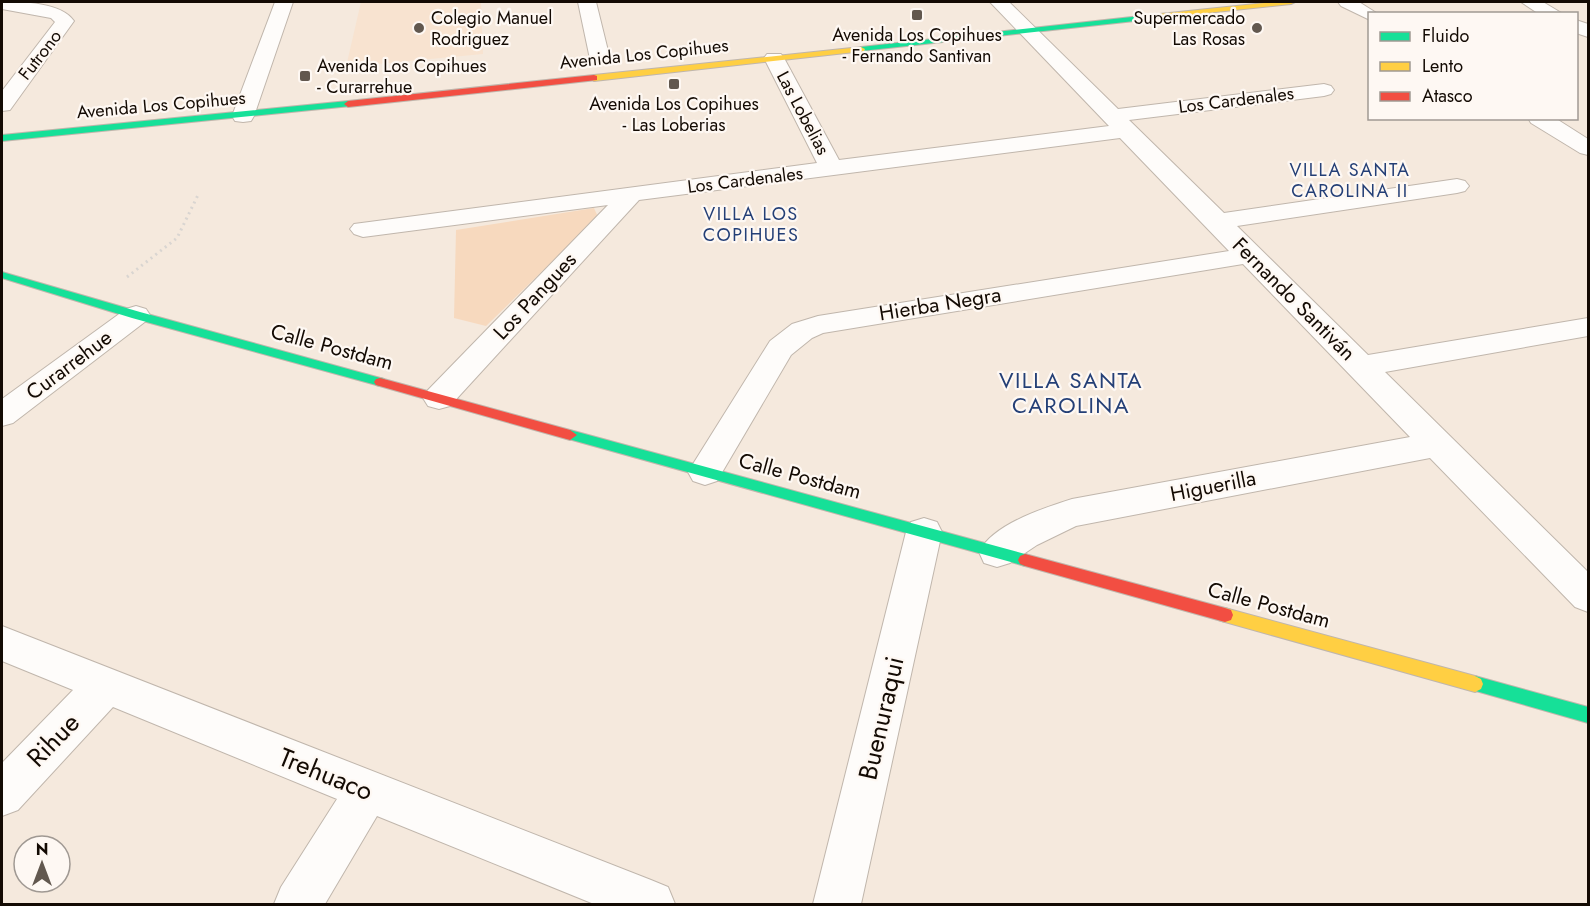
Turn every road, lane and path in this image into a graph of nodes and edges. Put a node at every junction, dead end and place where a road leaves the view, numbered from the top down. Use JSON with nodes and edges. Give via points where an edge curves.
{"nodes":[{"id":1,"x":73,"y":2,"type":"edge"},
{"id":2,"x":284,"y":2,"type":"edge"},
{"id":3,"x":587,"y":2,"type":"edge"},
{"id":4,"x":1291,"y":2,"type":"edge"},
{"id":5,"x":1347,"y":2,"type":"edge"},
{"id":6,"x":1530,"y":2,"type":"edge"},
{"id":7,"x":2,"y":4,"type":"edge"},
{"id":8,"x":48,"y":12,"type":"junction"},
{"id":9,"x":1550,"y":12,"type":"edge"},
{"id":10,"x":1368,"y":14,"type":"edge"},
{"id":11,"x":1012,"y":16,"type":"edge"},
{"id":12,"x":774,"y":58,"type":"junction"},
{"id":13,"x":600,"y":59,"type":"dead end"},
{"id":14,"x":1324,"y":90,"type":"dead end"},
{"id":15,"x":5,"y":112,"type":"edge"},
{"id":16,"x":243,"y":116,"type":"junction"},
{"id":17,"x":1542,"y":120,"type":"edge"},
{"id":18,"x":1119,"y":123,"type":"junction"},
{"id":19,"x":2,"y":138,"type":"edge"},
{"id":20,"x":1588,"y":148,"type":"edge"},
{"id":21,"x":832,"y":169,"type":"junction"},
{"id":22,"x":1457,"y":186,"type":"dead end"},
{"id":23,"x":200,"y":193,"type":"dead end"},
{"id":24,"x":631,"y":195,"type":"junction"},
{"id":25,"x":1217,"y":222,"type":"junction"},
{"id":26,"x":363,"y":229,"type":"dead end"},
{"id":27,"x":1251,"y":255,"type":"junction"},
{"id":28,"x":2,"y":276,"type":"edge"},
{"id":29,"x":93,"y":303,"type":"junction"},
{"id":30,"x":136,"y":315,"type":"junction"},
{"id":31,"x":1588,"y":327,"type":"edge"},
{"id":32,"x":1360,"y":366,"type":"junction"},
{"id":33,"x":439,"y":398,"type":"junction"},
{"id":34,"x":2,"y":415,"type":"edge"},
{"id":35,"x":1438,"y":444,"type":"junction"},
{"id":36,"x":705,"y":472,"type":"junction"},
{"id":37,"x":924,"y":532,"type":"junction"},
{"id":38,"x":997,"y":552,"type":"junction"},
{"id":39,"x":1588,"y":596,"type":"edge"},
{"id":40,"x":2,"y":643,"type":"edge"},
{"id":41,"x":105,"y":686,"type":"junction"},
{"id":42,"x":1588,"y":715,"type":"edge"},
{"id":43,"x":367,"y":791,"type":"junction"},
{"id":44,"x":2,"y":794,"type":"edge"},
{"id":45,"x":298,"y":904,"type":"edge"},
{"id":46,"x":651,"y":904,"type":"edge"},
{"id":47,"x":837,"y":904,"type":"edge"}],
"edges":[{"from":1,"to":8,"type":"street"},
{"from":2,"to":16,"type":"street"},
{"from":3,"to":13,"type":"street"},
{"from":4,"to":11,"type":"main road","name":"Avenida Los Copihues"},
{"from":5,"to":10,"type":"street"},
{"from":6,"to":9,"type":"street"},
{"from":7,"to":8,"type":"street"},
{"from":8,"to":15,"type":"street","name":"Futrono","via":[[63,18],[64,24]]},
{"from":11,"to":12,"type":"main road","name":"Avenida Los Copihues"},
{"from":11,"to":18,"type":"street","name":"Fernando Santiván"},
{"from":12,"to":16,"type":"main road","name":"Avenida Los Copihues"},
{"from":12,"to":21,"type":"street","name":"Las Lobelias"},
{"from":14,"to":18,"type":"street","name":"Los Cardenales"},
{"from":16,"to":19,"type":"main road","name":"Avenida Los Copihues"},
{"from":17,"to":20,"type":"street"},
{"from":18,"to":21,"type":"street","name":"Los Cardenales"},
{"from":18,"to":25,"type":"street","name":"Fernando Santiván"},
{"from":21,"to":24,"type":"street","name":"Los Cardenales"},
{"from":22,"to":25,"type":"street"},
{"from":23,"to":29,"type":"path","via":[[177,238]]},
{"from":24,"to":26,"type":"street","name":"Los Cardenales"},
{"from":24,"to":33,"type":"street","name":"Los Pangues"},
{"from":25,"to":27,"type":"street","name":"Fernando Santiván"},
{"from":27,"to":32,"type":"street","name":"Fernando Santiván"},
{"from":27,"to":36,"type":"street","name":"Hierba Negra","via":[[818,325],[780,348]]},
{"from":28,"to":29,"type":"main road","name":"Calle Postdam"},
{"from":29,"to":30,"type":"main road","name":"Calle Postdam"},
{"from":30,"to":33,"type":"main road","name":"Calle Postdam"},
{"from":30,"to":34,"type":"street","name":"Curarrehue"},
{"from":31,"to":32,"type":"street"},
{"from":32,"to":35,"type":"street","name":"Fernando Santiván"},
{"from":33,"to":36,"type":"main road","name":"Calle Postdam"},
{"from":35,"to":38,"type":"street","name":"Higuerilla","via":[[1072,513],[1019,535]]},
{"from":35,"to":39,"type":"street","name":"Fernando Santiván"},
{"from":36,"to":37,"type":"main road","name":"Calle Postdam"},
{"from":37,"to":38,"type":"main road","name":"Calle Postdam"},
{"from":37,"to":47,"type":"street","name":"Buenuraqui"},
{"from":38,"to":42,"type":"main road","name":"Calle Postdam"},
{"from":40,"to":41,"type":"street","name":"Trehuaco"},
{"from":41,"to":43,"type":"street","name":"Trehuaco"},
{"from":41,"to":44,"type":"street","name":"Rihue"},
{"from":43,"to":45,"type":"street"},
{"from":43,"to":46,"type":"street","name":"Trehuaco"}]}
